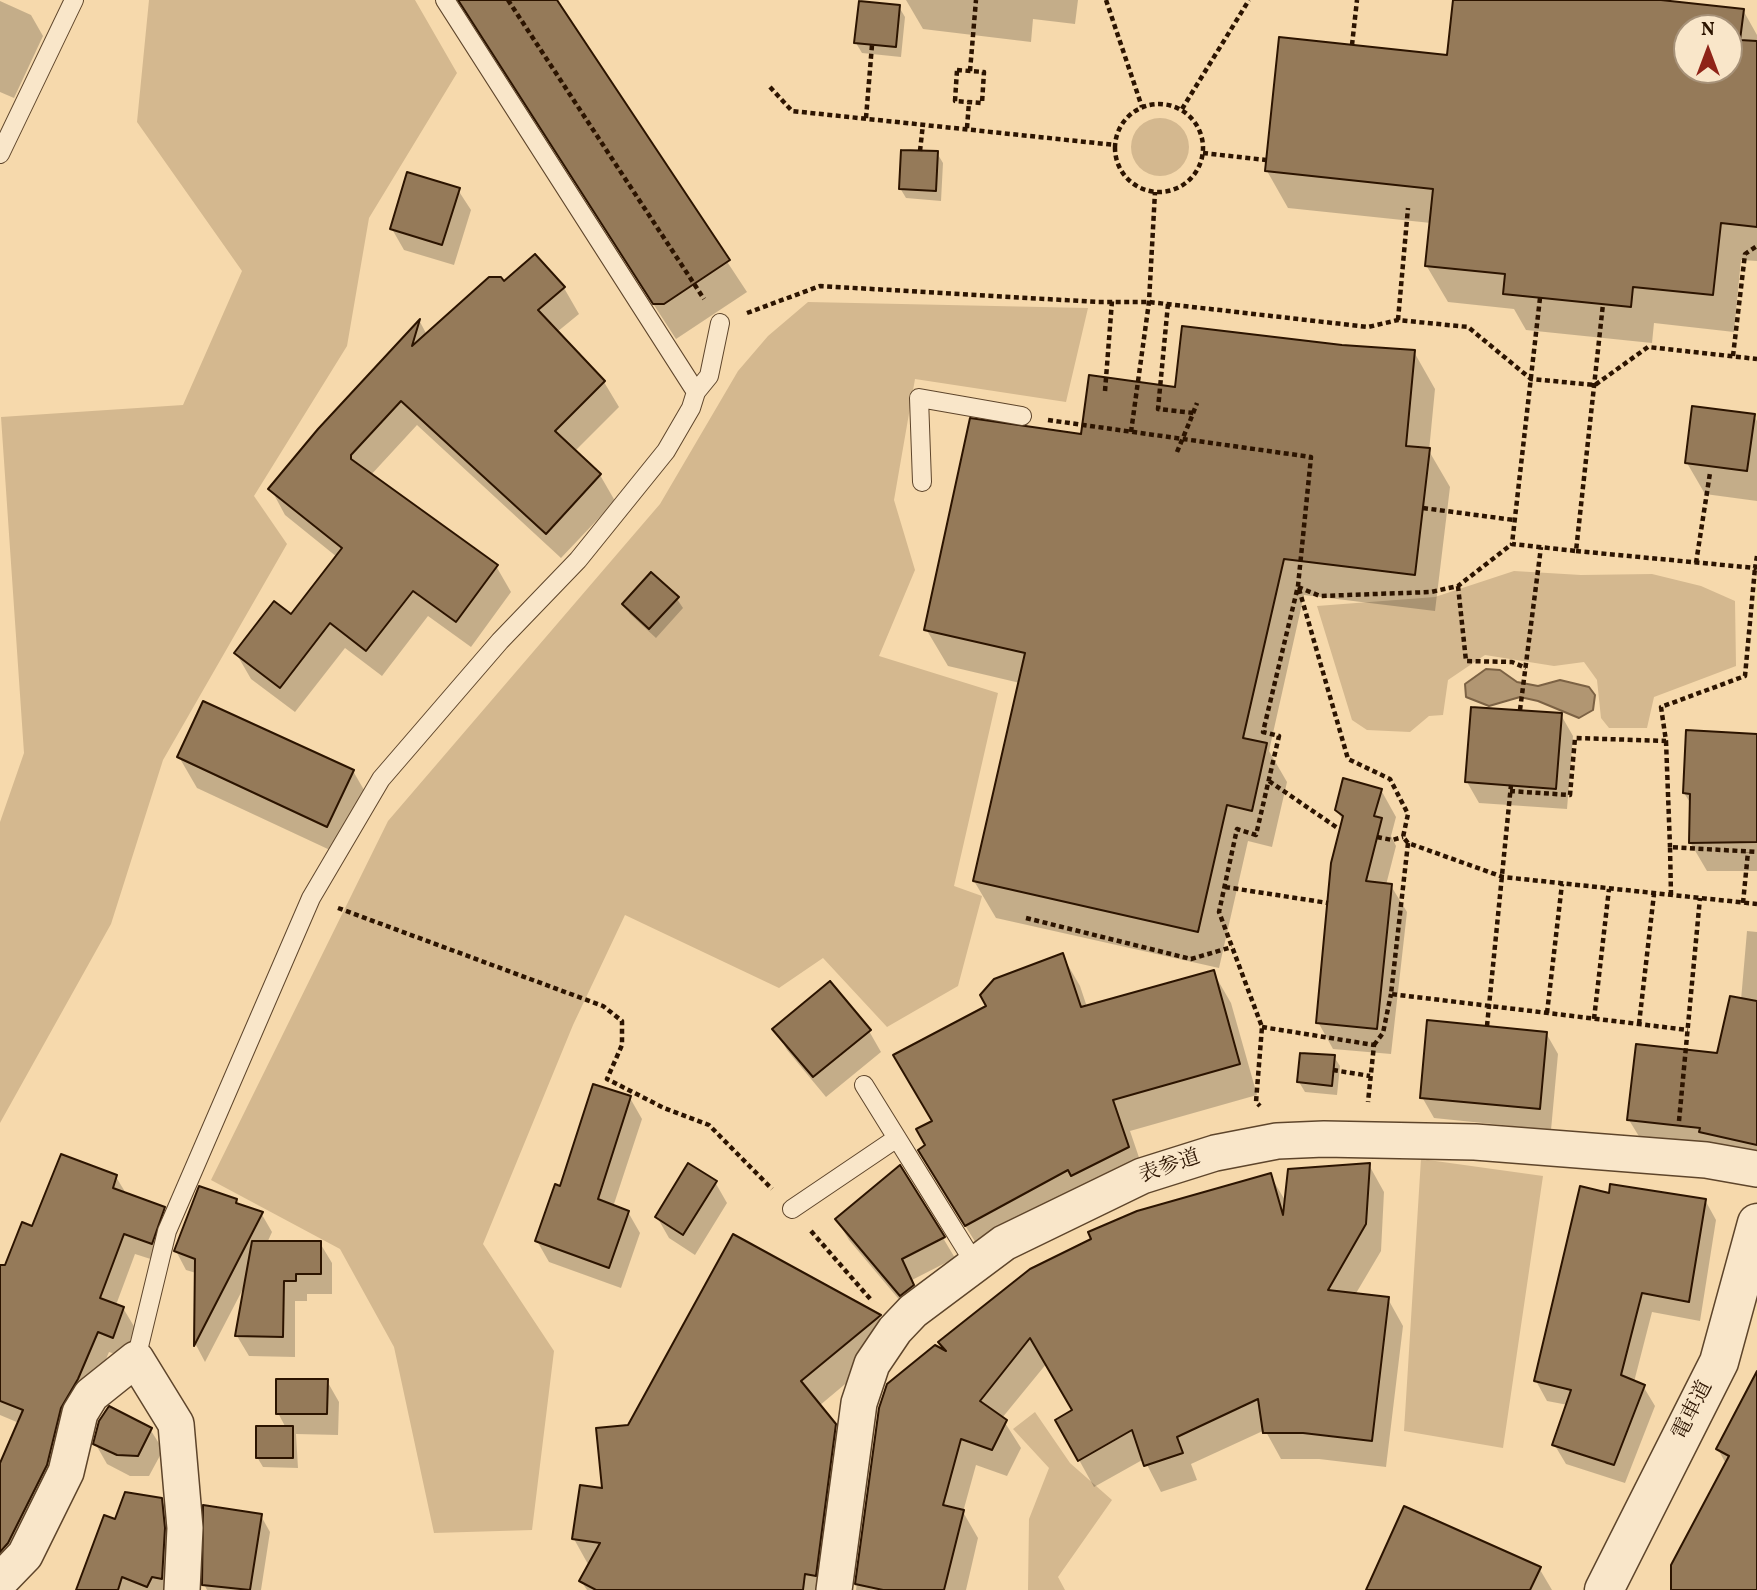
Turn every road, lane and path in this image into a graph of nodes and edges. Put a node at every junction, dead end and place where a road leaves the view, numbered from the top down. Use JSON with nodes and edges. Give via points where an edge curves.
{"nodes":[{"id":1,"x":74,"y":0,"type":"edge"},
{"id":2,"x":445,"y":0,"type":"edge"},
{"id":3,"x":508,"y":0,"type":"edge"},
{"id":4,"x":976,"y":0,"type":"edge"},
{"id":5,"x":1105,"y":0,"type":"edge"},
{"id":6,"x":1249,"y":0,"type":"edge"},
{"id":7,"x":1357,"y":0,"type":"edge"},
{"id":8,"x":873,"y":45,"type":"dead end"},
{"id":9,"x":1352,"y":45,"type":"dead end"},
{"id":10,"x":970,"y":71,"type":"junction"},
{"id":11,"x":770,"y":87,"type":"dead end"},
{"id":12,"x":969,"y":102,"type":"junction"},
{"id":13,"x":1142,"y":107,"type":"junction"},
{"id":14,"x":1182,"y":109,"type":"junction"},
{"id":15,"x":866,"y":118,"type":"junction"},
{"id":16,"x":923,"y":124,"type":"junction"},
{"id":17,"x":967,"y":128,"type":"junction"},
{"id":18,"x":1115,"y":145,"type":"junction"},
{"id":19,"x":920,"y":151,"type":"dead end"},
{"id":20,"x":1203,"y":153,"type":"junction"},
{"id":21,"x":0,"y":154,"type":"edge"},
{"id":22,"x":1266,"y":160,"type":"dead end"},
{"id":23,"x":1155,"y":192,"type":"junction"},
{"id":24,"x":1408,"y":208,"type":"dead end"},
{"id":25,"x":1757,"y":246,"type":"edge"},
{"id":26,"x":697,"y":289,"type":"dead end"},
{"id":27,"x":1540,"y":298,"type":"dead end"},
{"id":28,"x":1112,"y":301,"type":"junction"},
{"id":29,"x":1149,"y":302,"type":"junction"},
{"id":30,"x":1168,"y":304,"type":"junction"},
{"id":31,"x":1603,"y":304,"type":"dead end"},
{"id":32,"x":1398,"y":320,"type":"junction"},
{"id":33,"x":720,"y":323,"type":"joint"},
{"id":34,"x":1734,"y":356,"type":"junction"},
{"id":35,"x":1757,"y":359,"type":"edge"},
{"id":36,"x":1531,"y":379,"type":"junction"},
{"id":37,"x":1595,"y":384,"type":"junction"},
{"id":38,"x":1105,"y":391,"type":"dead end"},
{"id":39,"x":696,"y":392,"type":"junction"},
{"id":40,"x":1198,"y":403,"type":"dead end"},
{"id":41,"x":1194,"y":413,"type":"junction"},
{"id":42,"x":1022,"y":416,"type":"joint"},
{"id":43,"x":1131,"y":432,"type":"junction"},
{"id":44,"x":1177,"y":452,"type":"dead end"},
{"id":45,"x":1710,"y":473,"type":"dead end"},
{"id":46,"x":922,"y":482,"type":"dead end"},
{"id":47,"x":1423,"y":508,"type":"dead end"},
{"id":48,"x":1514,"y":520,"type":"junction"},
{"id":49,"x":1512,"y":544,"type":"junction"},
{"id":50,"x":1541,"y":547,"type":"junction"},
{"id":51,"x":1576,"y":551,"type":"junction"},
{"id":52,"x":1757,"y":556,"type":"edge"},
{"id":53,"x":1696,"y":563,"type":"junction"},
{"id":54,"x":1755,"y":568,"type":"edge"},
{"id":55,"x":1298,"y":586,"type":"junction"},
{"id":56,"x":1458,"y":586,"type":"junction"},
{"id":57,"x":1525,"y":671,"type":"junction"},
{"id":58,"x":1521,"y":708,"type":"dead end"},
{"id":59,"x":1666,"y":741,"type":"junction"},
{"id":60,"x":1269,"y":781,"type":"junction"},
{"id":61,"x":1339,"y":830,"type":"dead end"},
{"id":62,"x":1377,"y":837,"type":"dead end"},
{"id":63,"x":1403,"y":837,"type":"junction"},
{"id":64,"x":1408,"y":843,"type":"junction"},
{"id":65,"x":1670,"y":846,"type":"junction"},
{"id":66,"x":1748,"y":852,"type":"junction"},
{"id":67,"x":1757,"y":852,"type":"edge"},
{"id":68,"x":1503,"y":877,"type":"junction"},
{"id":69,"x":1562,"y":884,"type":"junction"},
{"id":70,"x":1225,"y":887,"type":"junction"},
{"id":71,"x":1609,"y":889,"type":"junction"},
{"id":72,"x":1654,"y":894,"type":"junction"},
{"id":73,"x":1671,"y":895,"type":"junction"},
{"id":74,"x":311,"y":898,"type":"junction"},
{"id":75,"x":1700,"y":898,"type":"junction"},
{"id":76,"x":1328,"y":903,"type":"dead end"},
{"id":77,"x":1743,"y":903,"type":"junction"},
{"id":78,"x":1757,"y":904,"type":"edge"},
{"id":79,"x":1026,"y":918,"type":"dead end"},
{"id":80,"x":1232,"y":947,"type":"junction"},
{"id":81,"x":1391,"y":994,"type":"junction"},
{"id":82,"x":1489,"y":1006,"type":"junction"},
{"id":83,"x":1547,"y":1013,"type":"junction"},
{"id":84,"x":1594,"y":1019,"type":"junction"},
{"id":85,"x":1639,"y":1024,"type":"junction"},
{"id":86,"x":1487,"y":1026,"type":"dead end"},
{"id":87,"x":1262,"y":1027,"type":"junction"},
{"id":88,"x":1688,"y":1030,"type":"junction"},
{"id":89,"x":1374,"y":1045,"type":"junction"},
{"id":90,"x":1334,"y":1070,"type":"dead end"},
{"id":91,"x":1370,"y":1076,"type":"junction"},
{"id":92,"x":864,"y":1085,"type":"dead end"},
{"id":93,"x":897,"y":1138,"type":"junction"},
{"id":94,"x":1368,"y":1139,"type":"junction"},
{"id":95,"x":1277,"y":1141,"type":"junction"},
{"id":96,"x":1675,"y":1157,"type":"junction"},
{"id":97,"x":1757,"y":1169,"type":"edge"},
{"id":98,"x":792,"y":1209,"type":"junction"},
{"id":99,"x":1757,"y":1223,"type":"edge"},
{"id":100,"x":975,"y":1265,"type":"junction"},
{"id":101,"x":895,"y":1330,"type":"junction"},
{"id":102,"x":136,"y":1359,"type":"junction"},
{"id":103,"x":0,"y":1581,"type":"edge"},
{"id":104,"x":1616,"y":1585,"type":"edge"},
{"id":105,"x":182,"y":1590,"type":"edge"},
{"id":106,"x":834,"y":1590,"type":"edge"}],
"edges":[{"from":1,"to":21,"type":"lane"},
{"from":2,"to":39,"type":"lane"},
{"from":3,"to":26,"type":"path"},
{"from":4,"to":10,"type":"path"},
{"from":5,"to":13,"type":"path"},
{"from":6,"to":14,"type":"path"},
{"from":7,"to":9,"type":"path"},
{"from":8,"to":15,"type":"path"},
{"from":10,"to":12,"type":"path","via":[[984,72],[982,103]]},
{"from":10,"to":12,"type":"path","via":[[957,70],[955,101]]},
{"from":11,"to":15,"type":"path","via":[[792,111]]},
{"from":12,"to":17,"type":"path"},
{"from":13,"to":14,"type":"path","via":[[1158,103]]},
{"from":13,"to":18,"type":"path","via":[[1123,122]]},
{"from":14,"to":20,"type":"path","via":[[1201,133]]},
{"from":15,"to":16,"type":"path"},
{"from":16,"to":17,"type":"path"},
{"from":16,"to":19,"type":"path"},
{"from":17,"to":18,"type":"path"},
{"from":18,"to":23,"type":"path","via":[[1125,176]]},
{"from":20,"to":22,"type":"path"},
{"from":20,"to":23,"type":"path","via":[[1191,179],[1174,189]]},
{"from":23,"to":29,"type":"path"},
{"from":24,"to":32,"type":"path"},
{"from":25,"to":34,"type":"path","via":[[1745,254]]},
{"from":27,"to":36,"type":"path"},
{"from":28,"to":29,"type":"path"},
{"from":28,"to":33,"type":"path","via":[[820,286]]},
{"from":28,"to":38,"type":"path"},
{"from":29,"to":30,"type":"path"},
{"from":29,"to":43,"type":"path"},
{"from":30,"to":32,"type":"path","via":[[1368,327]]},
{"from":30,"to":41,"type":"path","via":[[1158,409]]},
{"from":31,"to":37,"type":"path"},
{"from":32,"to":36,"type":"path","via":[[1468,327]]},
{"from":33,"to":39,"type":"lane","via":[[709,376]]},
{"from":34,"to":35,"type":"path"},
{"from":34,"to":37,"type":"path","via":[[1648,347]]},
{"from":36,"to":37,"type":"path"},
{"from":36,"to":48,"type":"path"},
{"from":37,"to":51,"type":"path"},
{"from":39,"to":74,"type":"lane","via":[[666,451],[578,560],[500,641],[382,779]]},
{"from":40,"to":41,"type":"path"},
{"from":41,"to":44,"type":"path","bridge":true},
{"from":42,"to":43,"type":"path"},
{"from":42,"to":46,"type":"lane","via":[[919,398]]},
{"from":43,"to":55,"type":"path","via":[[1311,457]]},
{"from":45,"to":53,"type":"path"},
{"from":47,"to":48,"type":"path"},
{"from":48,"to":49,"type":"path"},
{"from":49,"to":50,"type":"path"},
{"from":49,"to":56,"type":"path"},
{"from":50,"to":51,"type":"path"},
{"from":50,"to":57,"type":"path"},
{"from":51,"to":53,"type":"path"},
{"from":52,"to":54,"type":"path"},
{"from":53,"to":54,"type":"path"},
{"from":54,"to":59,"type":"path","via":[[1745,676],[1661,707]]},
{"from":55,"to":56,"type":"path","via":[[1320,596],[1431,592]]},
{"from":55,"to":60,"type":"path","via":[[1263,732],[1279,736]]},
{"from":55,"to":63,"type":"path","via":[[1349,759],[1390,779],[1408,814]]},
{"from":56,"to":57,"type":"path","via":[[1466,661],[1512,662]]},
{"from":57,"to":58,"type":"path"},
{"from":59,"to":65,"type":"path"},
{"from":59,"to":68,"type":"path","via":[[1575,738],[1570,795],[1511,788]]},
{"from":60,"to":61,"type":"path"},
{"from":60,"to":70,"type":"path","via":[[1256,835],[1237,830]]},
{"from":62,"to":63,"type":"path"},
{"from":63,"to":64,"type":"path"},
{"from":64,"to":68,"type":"path"},
{"from":64,"to":81,"type":"path"},
{"from":65,"to":66,"type":"path"},
{"from":65,"to":73,"type":"path"},
{"from":66,"to":67,"type":"path"},
{"from":66,"to":77,"type":"path"},
{"from":68,"to":69,"type":"path"},
{"from":68,"to":82,"type":"path"},
{"from":69,"to":71,"type":"path"},
{"from":69,"to":83,"type":"path"},
{"from":70,"to":76,"type":"path"},
{"from":70,"to":80,"type":"path","via":[[1219,912]]},
{"from":71,"to":72,"type":"path"},
{"from":71,"to":84,"type":"path"},
{"from":72,"to":73,"type":"path"},
{"from":72,"to":85,"type":"path"},
{"from":73,"to":75,"type":"path"},
{"from":74,"to":98,"type":"path","via":[[603,1006],[622,1021],[622,1045],[607,1079],[709,1125]]},
{"from":74,"to":102,"type":"lane","via":[[167,1231]]},
{"from":75,"to":77,"type":"path"},
{"from":75,"to":88,"type":"path"},
{"from":77,"to":78,"type":"path"},
{"from":79,"to":80,"type":"path","via":[[1191,959]]},
{"from":80,"to":87,"type":"path"},
{"from":81,"to":82,"type":"path"},
{"from":81,"to":89,"type":"path","via":[[1383,1032]]},
{"from":82,"to":83,"type":"path"},
{"from":82,"to":86,"type":"path"},
{"from":83,"to":84,"type":"path"},
{"from":84,"to":85,"type":"path"},
{"from":85,"to":88,"type":"path"},
{"from":87,"to":89,"type":"path"},
{"from":87,"to":95,"type":"path","via":[[1256,1101],[1276,1123]]},
{"from":88,"to":96,"type":"path"},
{"from":89,"to":91,"type":"path"},
{"from":90,"to":91,"type":"path"},
{"from":91,"to":94,"type":"path"},
{"from":92,"to":93,"type":"lane"},
{"from":93,"to":98,"type":"lane"},
{"from":93,"to":100,"type":"lane"},
{"from":94,"to":95,"type":"street","name":"表参道"},
{"from":94,"to":96,"type":"street","name":"表参道"},
{"from":95,"to":100,"type":"street","name":"表参道","via":[[1215,1153],[1142,1176],[1004,1243]]},
{"from":96,"to":97,"type":"street","name":"表参道"},
{"from":98,"to":101,"type":"path"},
{"from":99,"to":104,"type":"street","name":"電車道","via":[[1719,1362]]},
{"from":100,"to":101,"type":"street","name":"表参道"},
{"from":101,"to":106,"type":"street","name":"表参道","via":[[873,1364],[859,1403]]},
{"from":102,"to":103,"type":"street","via":[[91,1395],[80,1413],[65,1472],[25,1555]]},
{"from":102,"to":105,"type":"street","via":[[176,1424],[186,1528]]}]}
